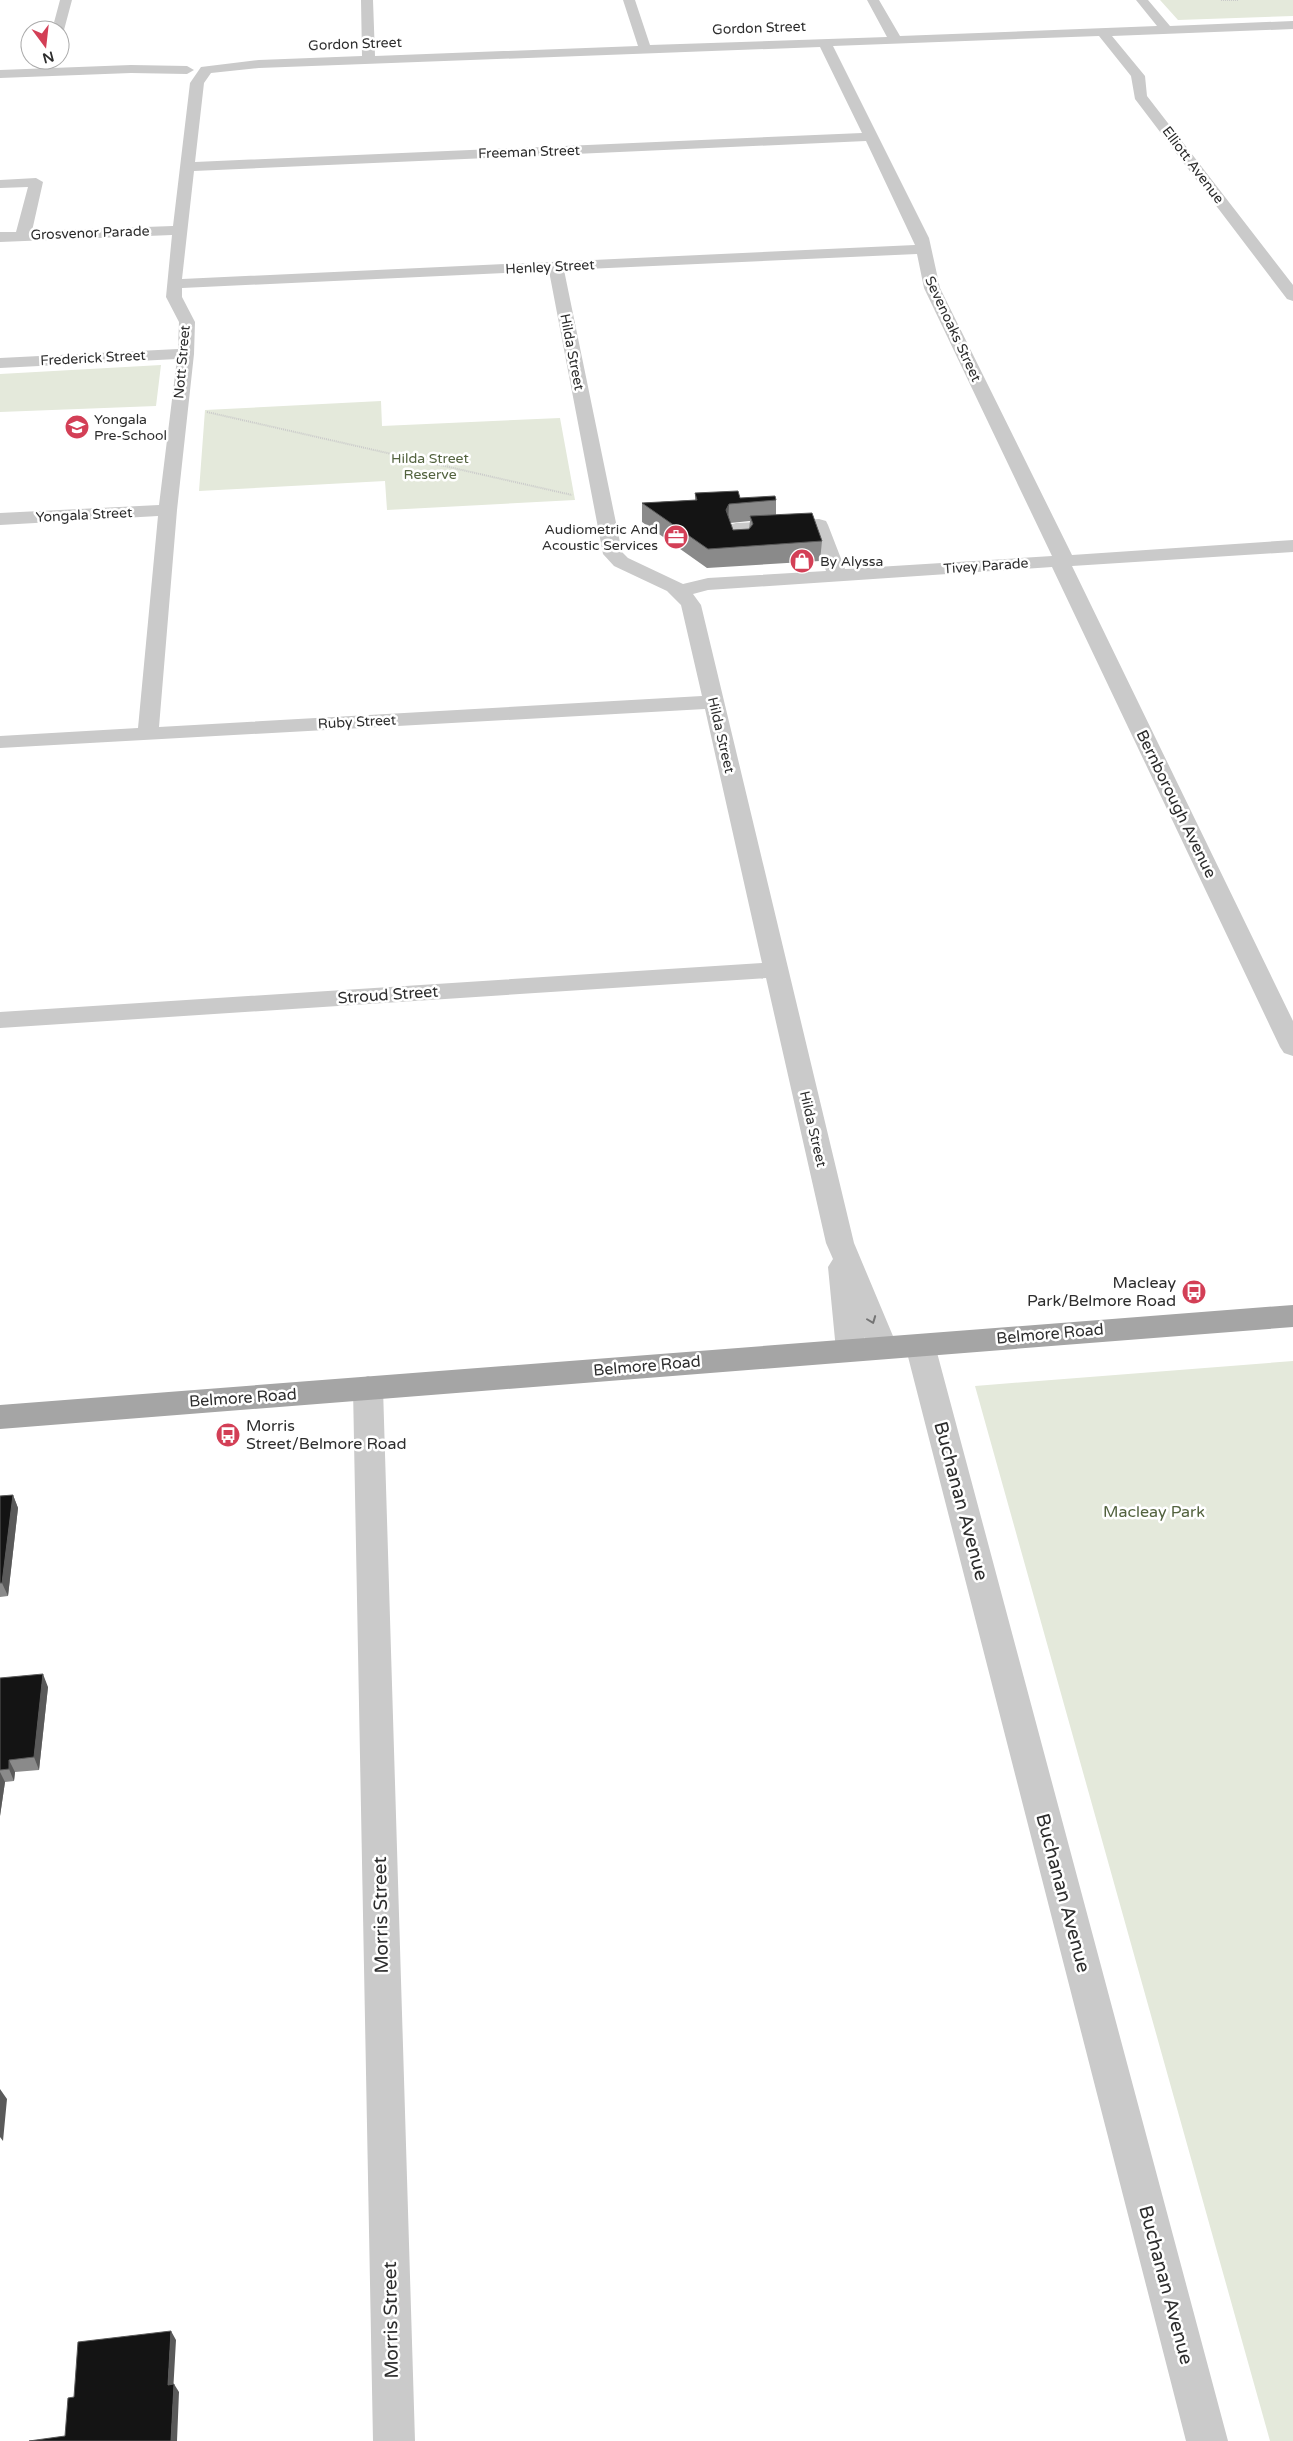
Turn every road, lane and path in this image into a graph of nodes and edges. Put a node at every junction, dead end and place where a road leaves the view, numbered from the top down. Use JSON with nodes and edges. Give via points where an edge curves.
{"nodes":[{"id":1,"x":66,"y":0,"type":"edge"},
{"id":2,"x":367,"y":0,"type":"edge"},
{"id":3,"x":629,"y":0,"type":"edge"},
{"id":4,"x":873,"y":0,"type":"edge"},
{"id":5,"x":1142,"y":0,"type":"edge"},
{"id":6,"x":1222,"y":0,"type":"edge"},
{"id":7,"x":1238,"y":0,"type":"edge"},
{"id":8,"x":61,"y":20,"type":"edge"},
{"id":9,"x":1293,"y":24,"type":"edge"},
{"id":10,"x":1166,"y":28,"type":"junction"},
{"id":11,"x":1102,"y":31,"type":"junction"},
{"id":12,"x":895,"y":39,"type":"junction"},
{"id":13,"x":824,"y":42,"type":"junction"},
{"id":14,"x":645,"y":49,"type":"junction"},
{"id":15,"x":369,"y":60,"type":"junction"},
{"id":16,"x":70,"y":67,"type":"edge"},
{"id":17,"x":208,"y":67,"type":"junction"},
{"id":18,"x":24,"y":70,"type":"edge"},
{"id":19,"x":191,"y":72,"type":"junction"},
{"id":20,"x":0,"y":74,"type":"edge"},
{"id":21,"x":872,"y":137,"type":"junction"},
{"id":22,"x":186,"y":167,"type":"junction"},
{"id":23,"x":0,"y":184,"type":"edge"},
{"id":24,"x":180,"y":230,"type":"junction"},
{"id":25,"x":23,"y":236,"type":"junction"},
{"id":26,"x":0,"y":237,"type":"edge"},
{"id":27,"x":925,"y":249,"type":"junction"},
{"id":28,"x":1284,"y":259,"type":"dead end"},
{"id":29,"x":1265,"y":260,"type":"junction"},
{"id":30,"x":556,"y":266,"type":"junction"},
{"id":31,"x":174,"y":284,"type":"junction"},
{"id":32,"x":1293,"y":296,"type":"edge"},
{"id":33,"x":186,"y":354,"type":"junction"},
{"id":34,"x":0,"y":363,"type":"edge"},
{"id":35,"x":202,"y":411,"type":"dead end"},
{"id":36,"x":577,"y":496,"type":"dead end"},
{"id":37,"x":168,"y":510,"type":"junction"},
{"id":38,"x":0,"y":519,"type":"edge"},
{"id":39,"x":740,"y":544,"type":"edge"},
{"id":40,"x":1293,"y":546,"type":"edge"},
{"id":41,"x":1062,"y":561,"type":"junction"},
{"id":42,"x":837,"y":575,"type":"junction"},
{"id":43,"x":680,"y":591,"type":"junction"},
{"id":44,"x":714,"y":702,"type":"junction"},
{"id":45,"x":148,"y":734,"type":"junction"},
{"id":46,"x":0,"y":742,"type":"edge"},
{"id":47,"x":775,"y":970,"type":"junction"},
{"id":48,"x":0,"y":1020,"type":"edge"},
{"id":49,"x":1293,"y":1047,"type":"edge"},
{"id":50,"x":840,"y":1243,"type":"junction"},
{"id":51,"x":1293,"y":1316,"type":"edge"},
{"id":52,"x":920,"y":1345,"type":"junction"},
{"id":53,"x":883,"y":1348,"type":"junction"},
{"id":54,"x":851,"y":1350,"type":"junction"},
{"id":55,"x":368,"y":1388,"type":"junction"},
{"id":56,"x":0,"y":1417,"type":"edge"},
{"id":57,"x":394,"y":2441,"type":"edge"},
{"id":58,"x":1207,"y":2441,"type":"edge"}],
"edges":[{"from":1,"to":8,"type":"street"},
{"from":2,"to":15,"type":"street"},
{"from":3,"to":14,"type":"street"},
{"from":4,"to":12,"type":"street"},
{"from":5,"to":10,"type":"street"},
{"from":6,"to":7,"type":"path"},
{"from":9,"to":10,"type":"street","name":"Gordon Street"},
{"from":10,"to":11,"type":"street","name":"Gordon Street"},
{"from":11,"to":12,"type":"street","name":"Gordon Street"},
{"from":11,"to":29,"type":"street","name":"Elliott Avenue","via":[[1138,76],[1140,96]]},
{"from":12,"to":13,"type":"street","name":"Gordon Street"},
{"from":13,"to":14,"type":"street","name":"Gordon Street"},
{"from":13,"to":21,"type":"street","name":"Sevenoaks Street"},
{"from":14,"to":15,"type":"street","name":"Gordon Street"},
{"from":15,"to":17,"type":"street","name":"Gordon Street"},
{"from":16,"to":19,"type":"street"},
{"from":17,"to":19,"type":"street","name":"Nott Street"},
{"from":17,"to":19,"type":"street","name":"Gordon Street"},
{"from":18,"to":20,"type":"street"},
{"from":19,"to":22,"type":"street","name":"Nott Street"},
{"from":21,"to":22,"type":"street","name":"Freeman Street"},
{"from":21,"to":27,"type":"street","name":"Sevenoaks Street"},
{"from":22,"to":24,"type":"street","name":"Nott Street"},
{"from":23,"to":25,"type":"street","via":[[36,182]]},
{"from":24,"to":25,"type":"street","name":"Grosvenor Parade"},
{"from":24,"to":31,"type":"street","name":"Nott Street"},
{"from":25,"to":26,"type":"street","name":"Grosvenor Parade"},
{"from":27,"to":30,"type":"street","name":"Henley Street"},
{"from":27,"to":41,"type":"street","name":"Sevenoaks Street","via":[[926,272],[932,288],[1062,554]]},
{"from":28,"to":29,"type":"street"},
{"from":29,"to":32,"type":"street","name":"Elliott Avenue"},
{"from":30,"to":31,"type":"street","name":"Henley Street"},
{"from":30,"to":43,"type":"street","name":"Hilda Street","via":[[612,551],[621,562]]},
{"from":31,"to":33,"type":"street","name":"Nott Street","via":[[174,297],[187,322]]},
{"from":33,"to":34,"type":"street","name":"Frederick Street"},
{"from":33,"to":37,"type":"street","name":"Nott Street"},
{"from":35,"to":36,"type":"path"},
{"from":37,"to":38,"type":"street","name":"Yongala Street"},
{"from":37,"to":45,"type":"street","name":"Nott Street"},
{"from":39,"to":42,"type":"street","via":[[736,529],[819,525]]},
{"from":40,"to":41,"type":"street","name":"Tivey Parade"},
{"from":41,"to":42,"type":"street","name":"Tivey Parade"},
{"from":41,"to":49,"type":"street","name":"Bernborough Avenue","via":[[1062,568]]},
{"from":42,"to":43,"type":"street","name":"Tivey Parade","via":[[708,584]]},
{"from":43,"to":44,"type":"street","name":"Hilda Street","via":[[690,605]]},
{"from":44,"to":45,"type":"street","name":"Ruby Street"},
{"from":44,"to":47,"type":"street","name":"Hilda Street"},
{"from":45,"to":46,"type":"street","name":"Ruby Street"},
{"from":47,"to":48,"type":"street","name":"Stroud Street"},
{"from":47,"to":50,"type":"street","name":"Hilda Street"},
{"from":50,"to":53,"type":"street","name":"Hilda Street","one_way":true},
{"from":50,"to":54,"type":"street","name":"Hilda Street"},
{"from":51,"to":52,"type":"main road","name":"Belmore Road"},
{"from":52,"to":53,"type":"main road","name":"Belmore Road"},
{"from":52,"to":58,"type":"street","name":"Buchanan Avenue"},
{"from":53,"to":54,"type":"main road","name":"Belmore Road"},
{"from":54,"to":55,"type":"main road","name":"Belmore Road"},
{"from":55,"to":56,"type":"main road","name":"Belmore Road"},
{"from":55,"to":57,"type":"street","name":"Morris Street"}]}
